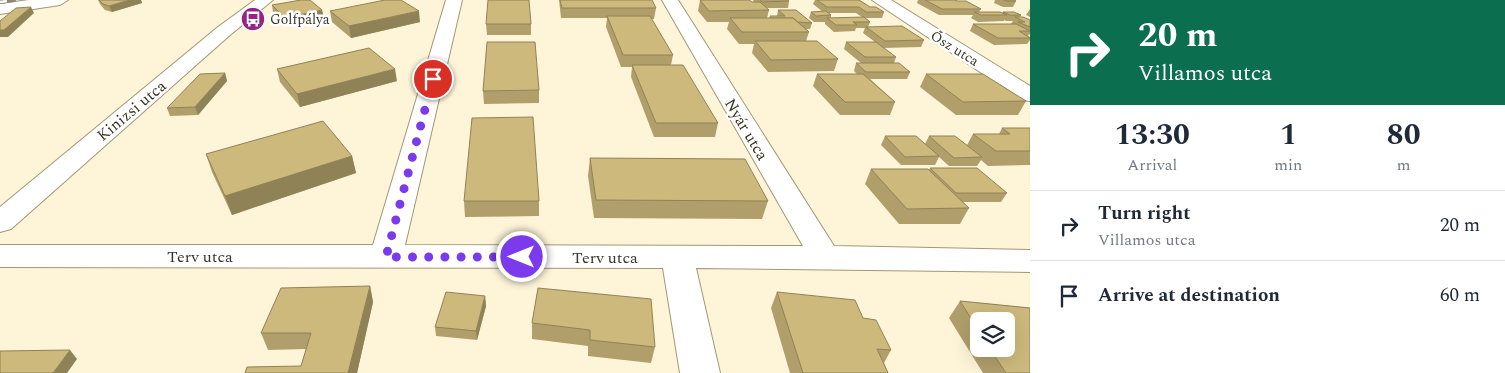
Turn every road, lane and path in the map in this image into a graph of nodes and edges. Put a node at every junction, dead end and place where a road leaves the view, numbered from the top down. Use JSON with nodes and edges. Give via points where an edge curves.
{"nodes":[{"id":1,"x":60,"y":0,"type":"edge"},
{"id":2,"x":265,"y":0,"type":"edge"},
{"id":3,"x":454,"y":0,"type":"edge"},
{"id":4,"x":670,"y":0,"type":"edge"},
{"id":5,"x":880,"y":0,"type":"edge"},
{"id":6,"x":0,"y":9,"type":"edge"},
{"id":7,"x":1030,"y":95,"type":"edge"},
{"id":8,"x":0,"y":222,"type":"edge"},
{"id":9,"x":0,"y":256,"type":"edge"},
{"id":10,"x":386,"y":257,"type":"junction"},
{"id":11,"x":677,"y":257,"type":"junction"},
{"id":12,"x":825,"y":258,"type":"junction"},
{"id":13,"x":1030,"y":261,"type":"edge"},
{"id":14,"x":700,"y":373,"type":"edge"}],
"edges":[{"from":1,"to":6,"type":"street"},
{"from":2,"to":8,"type":"street","name":"Kinizsi utca","via":[[224,31]]},
{"from":3,"to":10,"type":"street"},
{"from":4,"to":12,"type":"street","name":"Nyár utca"},
{"from":5,"to":7,"type":"street","name":"Ősz utca"},
{"from":9,"to":10,"type":"street","name":"Terv utca"},
{"from":10,"to":11,"type":"street","name":"Terv utca"},
{"from":11,"to":12,"type":"street","name":"Terv utca"},
{"from":11,"to":14,"type":"street"},
{"from":12,"to":13,"type":"street","name":"Terv utca"}]}
